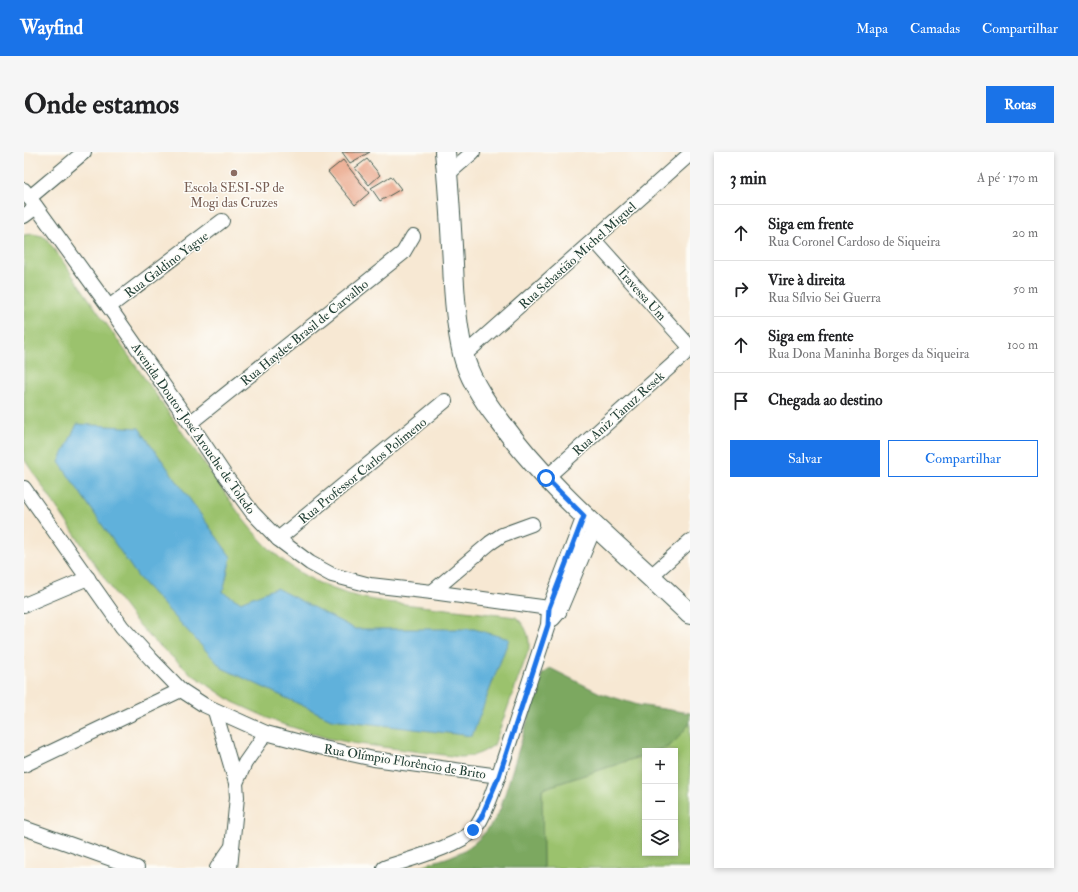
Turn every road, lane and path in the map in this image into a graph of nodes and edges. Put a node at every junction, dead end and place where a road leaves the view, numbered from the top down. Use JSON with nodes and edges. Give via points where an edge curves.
{"nodes":[{"id":1,"x":84,"y":152,"type":"edge"},
{"id":2,"x":445,"y":152,"type":"edge"},
{"id":3,"x":473,"y":152,"type":"edge"},
{"id":4,"x":690,"y":154,"type":"edge"},
{"id":5,"x":448,"y":174,"type":"junction"},
{"id":6,"x":30,"y":198,"type":"edge"},
{"id":7,"x":24,"y":216,"type":"edge"},
{"id":8,"x":222,"y":221,"type":"dead end"},
{"id":9,"x":413,"y":236,"type":"dead end"},
{"id":10,"x":594,"y":240,"type":"junction"},
{"id":11,"x":109,"y":307,"type":"junction"},
{"id":12,"x":690,"y":348,"type":"edge"},
{"id":13,"x":464,"y":355,"type":"junction"},
{"id":14,"x":446,"y":401,"type":"dead end"},
{"id":15,"x":190,"y":423,"type":"junction"},
{"id":16,"x":546,"y":478,"type":"junction"},
{"id":17,"x":24,"y":488,"type":"edge"},
{"id":18,"x":590,"y":521,"type":"junction"},
{"id":19,"x":532,"y":524,"type":"dead end"},
{"id":20,"x":278,"y":539,"type":"junction"},
{"id":21,"x":690,"y":541,"type":"edge"},
{"id":22,"x":651,"y":576,"type":"junction"},
{"id":23,"x":88,"y":578,"type":"junction"},
{"id":24,"x":432,"y":592,"type":"junction"},
{"id":25,"x":24,"y":605,"type":"edge"},
{"id":26,"x":554,"y":610,"type":"junction"},
{"id":27,"x":690,"y":614,"type":"edge"},
{"id":28,"x":181,"y":690,"type":"junction"},
{"id":29,"x":215,"y":711,"type":"junction"},
{"id":30,"x":266,"y":732,"type":"junction"},
{"id":31,"x":24,"y":765,"type":"edge"},
{"id":32,"x":499,"y":776,"type":"junction"},
{"id":33,"x":236,"y":783,"type":"junction"},
{"id":34,"x":24,"y":828,"type":"edge"},
{"id":35,"x":232,"y":847,"type":"junction"},
{"id":36,"x":137,"y":868,"type":"edge"},
{"id":37,"x":217,"y":868,"type":"edge"},
{"id":38,"x":230,"y":868,"type":"edge"},
{"id":39,"x":384,"y":868,"type":"edge"}],
"edges":[{"from":1,"to":6,"type":"street"},
{"from":2,"to":5,"type":"main road"},
{"from":3,"to":5,"type":"street"},
{"from":4,"to":10,"type":"street","name":"Rua Sebastião Michel Miguel"},
{"from":5,"to":13,"type":"main road","via":[[456,318]]},
{"from":6,"to":7,"type":"street"},
{"from":6,"to":11,"type":"street","name":"Avenida Doutor José Arouche de Toledo"},
{"from":8,"to":11,"type":"street","name":"Rua Galdino Yague"},
{"from":9,"to":15,"type":"street","name":"Rua Haydee Brasil de Carvalho","via":[[403,254]]},
{"from":10,"to":12,"type":"street","name":"Travessa Um"},
{"from":10,"to":13,"type":"street","name":"Rua Sebastião Michel Miguel"},
{"from":11,"to":15,"type":"street","name":"Avenida Doutor José Arouche de Toledo"},
{"from":12,"to":16,"type":"street","name":"Rua Aniz Tanuz Resek"},
{"from":13,"to":16,"type":"main road","via":[[476,385],[490,408],[514,442]]},
{"from":14,"to":20,"type":"street","name":"Rua Professor Carlos Polimeno"},
{"from":15,"to":20,"type":"street","name":"Avenida Doutor José Arouche de Toledo","via":[[252,512]]},
{"from":16,"to":18,"type":"main road"},
{"from":17,"to":23,"type":"street","name":"Rua Olímpio Florêncio de Brito"},
{"from":18,"to":22,"type":"main road"},
{"from":18,"to":26,"type":"street"},
{"from":19,"to":24,"type":"street","via":[[502,535],[490,543]]},
{"from":20,"to":24,"type":"street","name":"Avenida Doutor José Arouche de Toledo","via":[[310,563],[332,575],[370,585]]},
{"from":21,"to":22,"type":"street"},
{"from":22,"to":27,"type":"main road"},
{"from":23,"to":25,"type":"street"},
{"from":23,"to":28,"type":"street","name":"Rua Olímpio Florêncio de Brito","via":[[122,627]]},
{"from":24,"to":26,"type":"street","name":"Avenida Doutor José Arouche de Toledo"},
{"from":26,"to":32,"type":"street"},
{"from":28,"to":29,"type":"street","name":"Rua Olímpio Florêncio de Brito"},
{"from":28,"to":31,"type":"street"},
{"from":29,"to":30,"type":"street","name":"Rua Olímpio Florêncio de Brito"},
{"from":29,"to":33,"type":"street"},
{"from":30,"to":32,"type":"street","name":"Rua Olímpio Florêncio de Brito","via":[[374,759]]},
{"from":30,"to":33,"type":"street","via":[[245,763]]},
{"from":32,"to":39,"type":"street","via":[[481,818],[473,830],[462,839]]},
{"from":33,"to":35,"type":"street"},
{"from":34,"to":36,"type":"street"},
{"from":35,"to":37,"type":"street"},
{"from":35,"to":38,"type":"street"}]}
